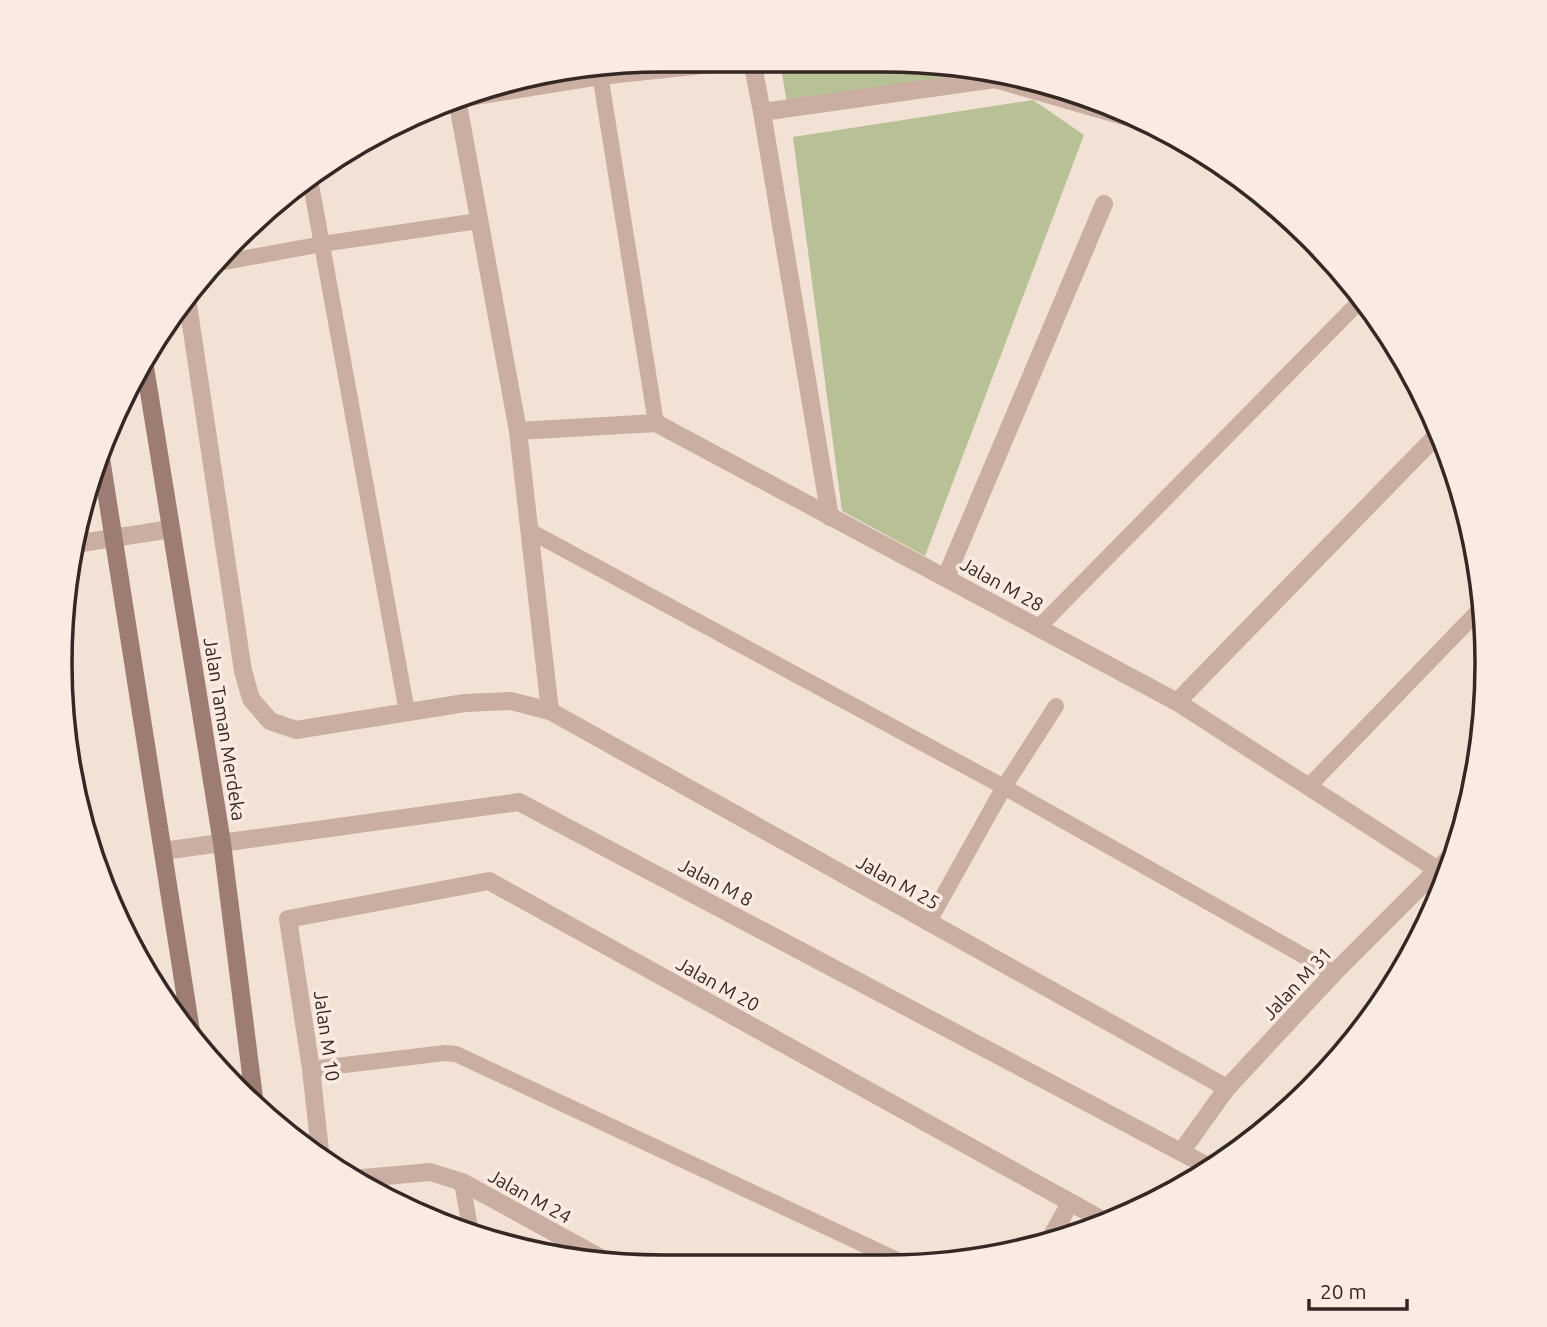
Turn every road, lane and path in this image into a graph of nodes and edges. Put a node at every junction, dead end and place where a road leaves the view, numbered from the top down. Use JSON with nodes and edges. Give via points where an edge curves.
{"nodes":[{"id":1,"x":753,"y":72,"type":"edge"},
{"id":2,"x":600,"y":76,"type":"edge"},
{"id":3,"x":975,"y":79,"type":"edge"},
{"id":4,"x":459,"y":109,"type":"edge"},
{"id":5,"x":762,"y":112,"type":"junction"},
{"id":6,"x":312,"y":188,"type":"edge"},
{"id":7,"x":1104,"y":204,"type":"dead end"},
{"id":8,"x":478,"y":221,"type":"junction"},
{"id":9,"x":322,"y":244,"type":"junction"},
{"id":10,"x":231,"y":260,"type":"edge"},
{"id":11,"x":1355,"y":306,"type":"edge"},
{"id":12,"x":189,"y":310,"type":"edge"},
{"id":13,"x":146,"y":377,"type":"edge"},
{"id":14,"x":656,"y":424,"type":"junction"},
{"id":15,"x":517,"y":432,"type":"junction"},
{"id":16,"x":1431,"y":441,"type":"edge"},
{"id":17,"x":103,"y":473,"type":"edge"},
{"id":18,"x":830,"y":517,"type":"junction"},
{"id":19,"x":171,"y":529,"type":"junction"},
{"id":20,"x":530,"y":531,"type":"junction"},
{"id":21,"x":113,"y":538,"type":"junction"},
{"id":22,"x":84,"y":543,"type":"edge"},
{"id":23,"x":946,"y":577,"type":"junction"},
{"id":24,"x":1473,"y":616,"type":"edge"},
{"id":25,"x":1038,"y":628,"type":"junction"},
{"id":26,"x":1177,"y":702,"type":"junction"},
{"id":27,"x":1056,"y":706,"type":"dead end"},
{"id":28,"x":550,"y":711,"type":"junction"},
{"id":29,"x":407,"y":712,"type":"junction"},
{"id":30,"x":1309,"y":786,"type":"junction"},
{"id":31,"x":1004,"y":787,"type":"junction"},
{"id":32,"x":222,"y":843,"type":"junction"},
{"id":33,"x":163,"y":851,"type":"junction"},
{"id":34,"x":1438,"y":870,"type":"joint"},
{"id":35,"x":288,"y":919,"type":"joint"},
{"id":36,"x":928,"y":923,"type":"junction"},
{"id":37,"x":1334,"y":973,"type":"junction"},
{"id":38,"x":189,"y":1017,"type":"edge"},
{"id":39,"x":311,"y":1069,"type":"junction"},
{"id":40,"x":1227,"y":1088,"type":"junction"},
{"id":41,"x":253,"y":1089,"type":"edge"},
{"id":42,"x":319,"y":1145,"type":"edge"},
{"id":43,"x":1181,"y":1152,"type":"junction"},
{"id":44,"x":1201,"y":1163,"type":"edge"},
{"id":45,"x":371,"y":1177,"type":"edge"},
{"id":46,"x":462,"y":1182,"type":"junction"},
{"id":47,"x":1070,"y":1203,"type":"junction"},
{"id":48,"x":1094,"y":1216,"type":"edge"},
{"id":49,"x":469,"y":1223,"type":"edge"},
{"id":50,"x":1055,"y":1230,"type":"edge"},
{"id":51,"x":586,"y":1250,"type":"edge"},
{"id":52,"x":886,"y":1255,"type":"edge"}],
"edges":[{"from":1,"to":5,"type":"street"},
{"from":2,"to":14,"type":"lane"},
{"from":3,"to":5,"type":"street"},
{"from":4,"to":8,"type":"street"},
{"from":5,"to":18,"type":"street"},
{"from":6,"to":9,"type":"lane"},
{"from":7,"to":23,"type":"street"},
{"from":8,"to":9,"type":"lane"},
{"from":8,"to":15,"type":"street"},
{"from":9,"to":10,"type":"lane"},
{"from":9,"to":29,"type":"lane"},
{"from":11,"to":25,"type":"lane"},
{"from":12,"to":29,"type":"street","name":"Jalan M 25","via":[[251,699],[270,722],[296,730]]},
{"from":13,"to":19,"type":"main road","name":"Jalan Taman Merdeka"},
{"from":14,"to":15,"type":"street"},
{"from":14,"to":18,"type":"street","name":"Jalan M 28"},
{"from":15,"to":20,"type":"street"},
{"from":16,"to":26,"type":"street"},
{"from":17,"to":21,"type":"main road"},
{"from":18,"to":23,"type":"street","name":"Jalan M 28"},
{"from":19,"to":21,"type":"street"},
{"from":19,"to":32,"type":"main road","name":"Jalan Taman Merdeka"},
{"from":20,"to":28,"type":"street"},
{"from":20,"to":31,"type":"lane"},
{"from":21,"to":22,"type":"street"},
{"from":21,"to":33,"type":"main road"},
{"from":23,"to":25,"type":"street","name":"Jalan M 28"},
{"from":24,"to":30,"type":"lane"},
{"from":25,"to":26,"type":"street","name":"Jalan M 28"},
{"from":26,"to":30,"type":"street","name":"Jalan M 28"},
{"from":27,"to":31,"type":"lane"},
{"from":28,"to":29,"type":"street","name":"Jalan M 25","via":[[510,701]]},
{"from":28,"to":36,"type":"street","name":"Jalan M 25"},
{"from":30,"to":34,"type":"street","name":"Jalan M 28"},
{"from":31,"to":36,"type":"lane"},
{"from":31,"to":37,"type":"lane"},
{"from":32,"to":33,"type":"street","name":"Jalan M 8"},
{"from":32,"to":41,"type":"main road","name":"Jalan Taman Merdeka"},
{"from":32,"to":43,"type":"street","name":"Jalan M 8","via":[[519,802]]},
{"from":33,"to":38,"type":"main road"},
{"from":34,"to":37,"type":"street","name":"Jalan M 31"},
{"from":35,"to":39,"type":"street","name":"Jalan M 10"},
{"from":35,"to":47,"type":"street","name":"Jalan M 20","via":[[489,881]]},
{"from":36,"to":40,"type":"street","name":"Jalan M 25"},
{"from":37,"to":40,"type":"street","name":"Jalan M 31"},
{"from":39,"to":42,"type":"street","name":"Jalan M 10"},
{"from":39,"to":52,"type":"lane","via":[[456,1054]]},
{"from":40,"to":43,"type":"street","name":"Jalan M 31"},
{"from":43,"to":44,"type":"street","name":"Jalan M 8"},
{"from":45,"to":46,"type":"street","name":"Jalan M 24","via":[[430,1172]]},
{"from":46,"to":49,"type":"lane"},
{"from":46,"to":51,"type":"street","name":"Jalan M 24"},
{"from":47,"to":48,"type":"street","name":"Jalan M 20"},
{"from":47,"to":50,"type":"street"}]}
